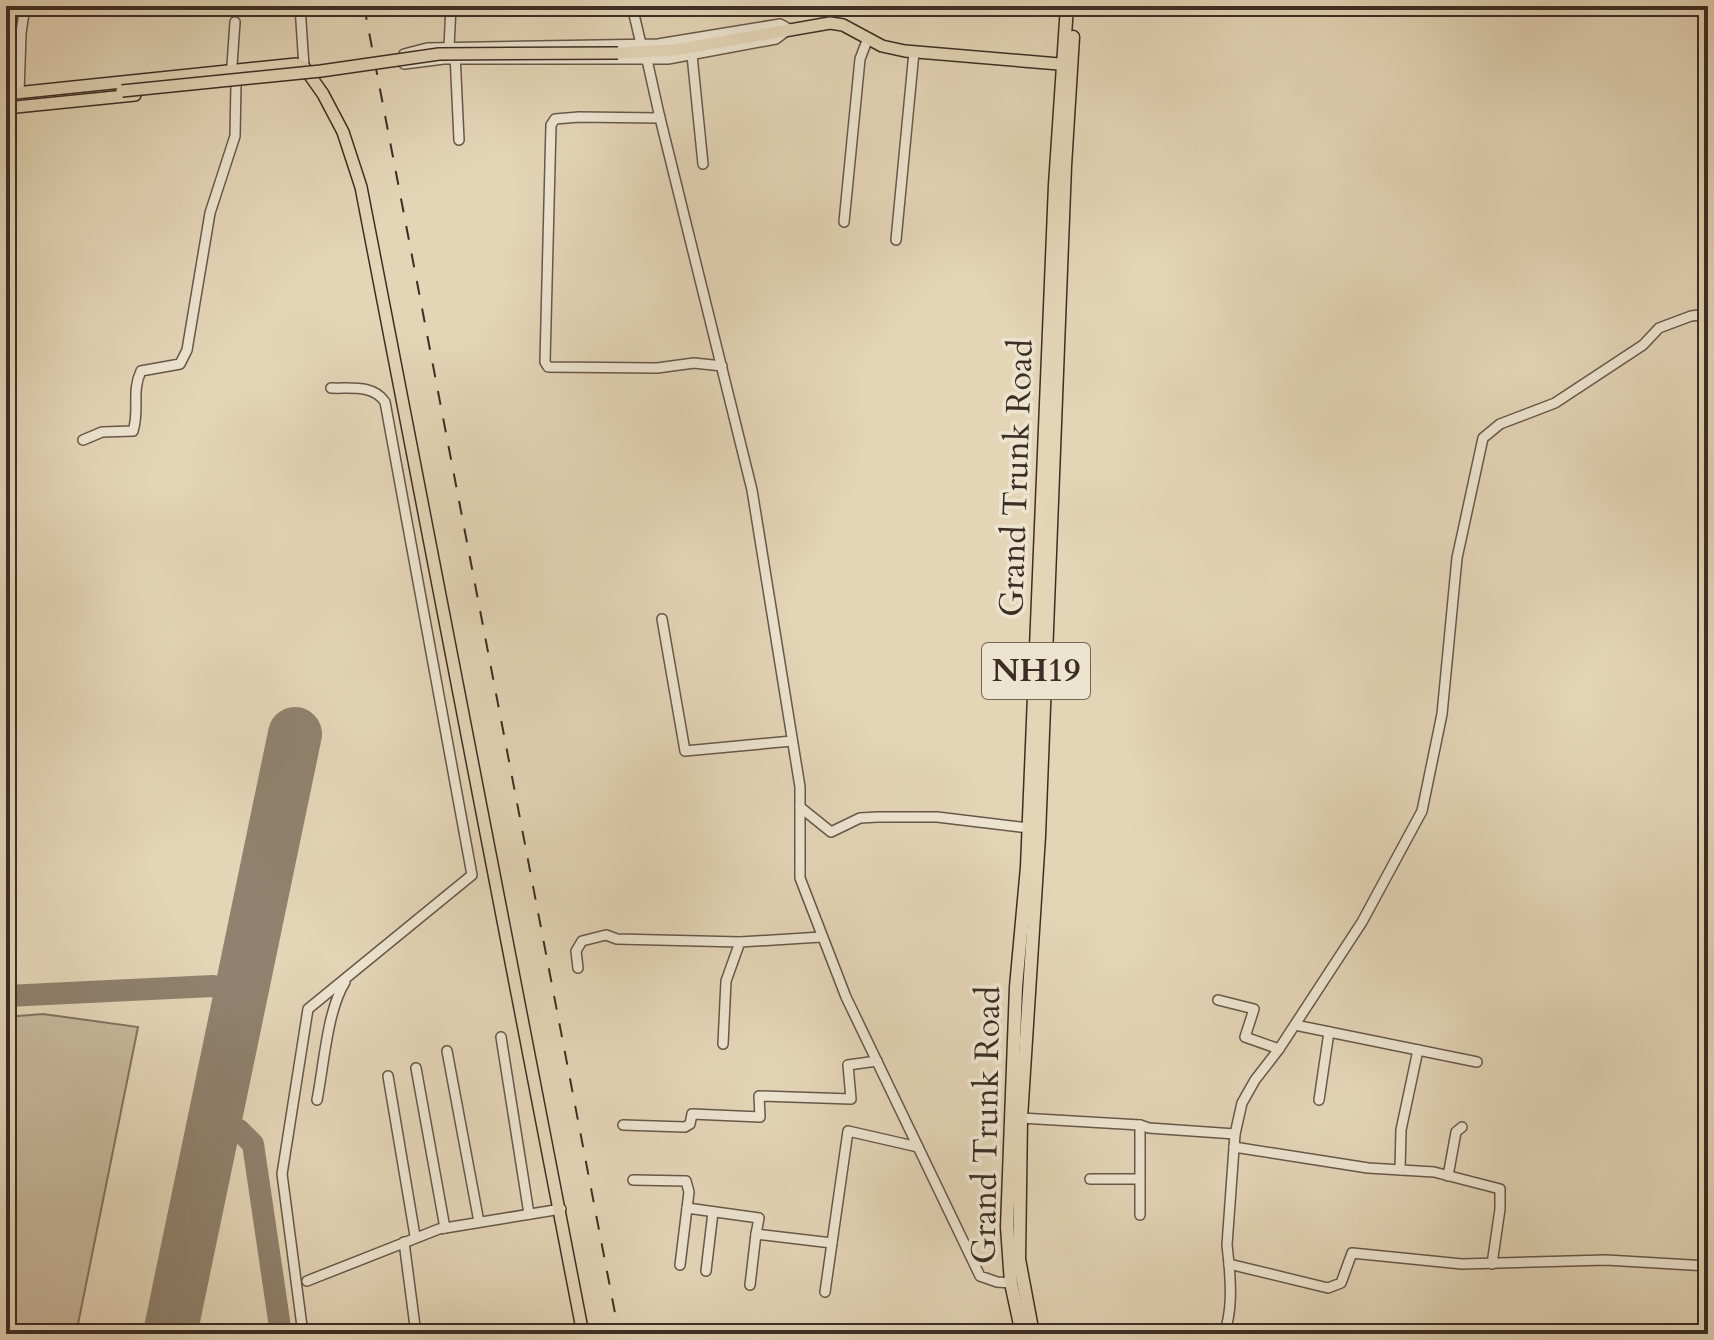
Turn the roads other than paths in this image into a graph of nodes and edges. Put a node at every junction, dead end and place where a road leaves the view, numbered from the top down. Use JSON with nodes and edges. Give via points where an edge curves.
{"nodes":[{"id":1,"x":25,"y":6,"type":"edge"},
{"id":2,"x":300,"y":6,"type":"edge"},
{"id":3,"x":451,"y":6,"type":"edge"},
{"id":4,"x":632,"y":6,"type":"edge"},
{"id":5,"x":1067,"y":6,"type":"edge"},
{"id":6,"x":1074,"y":6,"type":"edge"},
{"id":7,"x":235,"y":22,"type":"dead end"},
{"id":8,"x":789,"y":29,"type":"junction"},
{"id":9,"x":868,"y":38,"type":"junction"},
{"id":10,"x":641,"y":44,"type":"junction"},
{"id":11,"x":452,"y":47,"type":"junction"},
{"id":12,"x":914,"y":52,"type":"junction"},
{"id":13,"x":692,"y":55,"type":"junction"},
{"id":14,"x":455,"y":59,"type":"junction"},
{"id":15,"x":647,"y":60,"type":"junction"},
{"id":16,"x":1067,"y":65,"type":"junction"},
{"id":17,"x":304,"y":67,"type":"junction"},
{"id":18,"x":234,"y":70,"type":"junction"},
{"id":19,"x":314,"y":82,"type":"junction"},
{"id":20,"x":236,"y":84,"type":"junction"},
{"id":21,"x":12,"y":94,"type":"edge"},
{"id":22,"x":6,"y":101,"type":"edge"},
{"id":23,"x":6,"y":108,"type":"edge"},
{"id":24,"x":660,"y":118,"type":"junction"},
{"id":25,"x":459,"y":140,"type":"dead end"},
{"id":26,"x":703,"y":164,"type":"dead end"},
{"id":27,"x":844,"y":222,"type":"dead end"},
{"id":28,"x":896,"y":240,"type":"dead end"},
{"id":29,"x":1708,"y":314,"type":"edge"},
{"id":30,"x":722,"y":366,"type":"junction"},
{"id":31,"x":331,"y":388,"type":"dead end"},
{"id":32,"x":83,"y":440,"type":"dead end"},
{"id":33,"x":662,"y":619,"type":"dead end"},
{"id":34,"x":792,"y":741,"type":"junction"},
{"id":35,"x":800,"y":807,"type":"junction"},
{"id":36,"x":1029,"y":828,"type":"junction"},
{"id":37,"x":821,"y":937,"type":"junction"},
{"id":38,"x":740,"y":942,"type":"junction"},
{"id":39,"x":578,"y":968,"type":"dead end"},
{"id":40,"x":351,"y":972,"type":"junction"},
{"id":41,"x":1218,"y":1000,"type":"dead end"},
{"id":42,"x":1295,"y":1025,"type":"junction"},
{"id":43,"x":1329,"y":1032,"type":"junction"},
{"id":44,"x":501,"y":1037,"type":"dead end"},
{"id":45,"x":723,"y":1044,"type":"dead end"},
{"id":46,"x":1279,"y":1049,"type":"junction"},
{"id":47,"x":1418,"y":1050,"type":"junction"},
{"id":48,"x":447,"y":1051,"type":"dead end"},
{"id":49,"x":877,"y":1061,"type":"junction"},
{"id":50,"x":1477,"y":1062,"type":"dead end"},
{"id":51,"x":416,"y":1068,"type":"dead end"},
{"id":52,"x":388,"y":1076,"type":"dead end"},
{"id":53,"x":317,"y":1100,"type":"dead end"},
{"id":54,"x":1319,"y":1100,"type":"dead end"},
{"id":55,"x":1021,"y":1118,"type":"junction"},
{"id":56,"x":623,"y":1125,"type":"dead end"},
{"id":57,"x":1140,"y":1125,"type":"junction"},
{"id":58,"x":1462,"y":1127,"type":"dead end"},
{"id":59,"x":1235,"y":1134,"type":"junction"},
{"id":60,"x":918,"y":1147,"type":"junction"},
{"id":61,"x":1234,"y":1147,"type":"junction"},
{"id":62,"x":1400,"y":1170,"type":"junction"},
{"id":63,"x":1448,"y":1176,"type":"junction"},
{"id":64,"x":1090,"y":1179,"type":"dead end"},
{"id":65,"x":1138,"y":1179,"type":"junction"},
{"id":66,"x":633,"y":1180,"type":"dead end"},
{"id":67,"x":687,"y":1208,"type":"junction"},
{"id":68,"x":561,"y":1209,"type":"junction"},
{"id":69,"x":713,"y":1212,"type":"junction"},
{"id":70,"x":529,"y":1214,"type":"junction"},
{"id":71,"x":1140,"y":1215,"type":"dead end"},
{"id":72,"x":479,"y":1222,"type":"junction"},
{"id":73,"x":445,"y":1228,"type":"junction"},
{"id":74,"x":756,"y":1234,"type":"junction"},
{"id":75,"x":415,"y":1236,"type":"junction"},
{"id":76,"x":404,"y":1242,"type":"junction"},
{"id":77,"x":832,"y":1243,"type":"junction"},
{"id":78,"x":1229,"y":1264,"type":"junction"},
{"id":79,"x":1492,"y":1264,"type":"junction"},
{"id":80,"x":680,"y":1265,"type":"dead end"},
{"id":81,"x":1708,"y":1266,"type":"edge"},
{"id":82,"x":706,"y":1271,"type":"dead end"},
{"id":83,"x":307,"y":1281,"type":"dead end"},
{"id":84,"x":1011,"y":1283,"type":"junction"},
{"id":85,"x":750,"y":1285,"type":"dead end"},
{"id":86,"x":825,"y":1292,"type":"dead end"},
{"id":87,"x":303,"y":1334,"type":"edge"},
{"id":88,"x":416,"y":1334,"type":"edge"},
{"id":89,"x":583,"y":1334,"type":"edge"},
{"id":90,"x":1022,"y":1334,"type":"edge"},
{"id":91,"x":1033,"y":1334,"type":"edge"},
{"id":92,"x":1224,"y":1334,"type":"edge"},
{"id":93,"x":1663,"y":1334,"type":"edge"},
{"id":94,"x":1676,"y":1334,"type":"edge"}],
"edges":[{"from":1,"to":21,"type":"street"},
{"from":2,"to":17,"type":"street"},
{"from":3,"to":11,"type":"street"},
{"from":4,"to":10,"type":"street"},
{"from":5,"to":16,"type":"highway","name":"Grand Trunk Road","number":"NH19"},
{"from":6,"to":16,"type":"highway","name":"Grand Trunk Road","number":"NH19"},
{"from":7,"to":18,"type":"street"},
{"from":8,"to":9,"type":"main road","via":[[830,23]]},
{"from":8,"to":10,"type":"street","via":[[780,24]]},
{"from":8,"to":13,"type":"street","via":[[776,39]]},
{"from":8,"to":22,"type":"main road","bridge":true,"via":[[675,50],[439,54],[321,71]]},
{"from":9,"to":12,"type":"main road"},
{"from":9,"to":27,"type":"street","via":[[860,59]]},
{"from":10,"to":11,"type":"street"},
{"from":11,"to":14,"type":"street"},
{"from":11,"to":14,"type":"street","via":[[415,50],[404,54],[402,61]]},
{"from":12,"to":16,"type":"main road"},
{"from":12,"to":28,"type":"street"},
{"from":13,"to":15,"type":"street"},
{"from":13,"to":26,"type":"street"},
{"from":14,"to":15,"type":"street"},
{"from":14,"to":25,"type":"street"},
{"from":15,"to":24,"type":"street"},
{"from":16,"to":36,"type":"highway","name":"Grand Trunk Road","number":"NH19","via":[[1055,185]]},
{"from":16,"to":55,"type":"highway","name":"Grand Trunk Road","number":"NH19","via":[[1039,836]]},
{"from":17,"to":18,"type":"main road"},
{"from":17,"to":19,"type":"main road"},
{"from":18,"to":20,"type":"street"},
{"from":18,"to":21,"type":"main road"},
{"from":19,"to":20,"type":"main road"},
{"from":19,"to":68,"type":"main road","via":[[343,132],[361,187]]},
{"from":20,"to":23,"type":"main road"},
{"from":20,"to":32,"type":"street","via":[[235,136],[210,213],[187,350],[180,364],[141,371],[135,384],[133,431],[102,432]]},
{"from":24,"to":30,"type":"street"},
{"from":24,"to":30,"type":"street","via":[[579,117],[555,119],[551,125],[545,362],[548,367]]},
{"from":29,"to":42,"type":"street","via":[[1659,328],[1643,345],[1555,403],[1500,424],[1483,438],[1457,558],[1442,714],[1422,811],[1362,922]]},
{"from":30,"to":34,"type":"street","via":[[752,490]]},
{"from":31,"to":40,"type":"street","via":[[368,389],[385,402],[472,875]]},
{"from":33,"to":34,"type":"street","via":[[685,751]]},
{"from":34,"to":35,"type":"street"},
{"from":35,"to":36,"type":"street","via":[[831,832],[860,818],[878,817],[937,817]]},
{"from":35,"to":37,"type":"street","via":[[800,878]]},
{"from":36,"to":84,"type":"highway","name":"Grand Trunk Road","number":"NH19","via":[[1011,1101],[1006,1248]]},
{"from":37,"to":38,"type":"street"},
{"from":37,"to":49,"type":"street"},
{"from":38,"to":39,"type":"street","via":[[606,935],[582,941],[576,951]]},
{"from":38,"to":45,"type":"street","via":[[726,981]]},
{"from":40,"to":53,"type":"street","via":[[341,989]]},
{"from":40,"to":87,"type":"street","via":[[308,1009],[282,1174]]},
{"from":41,"to":46,"type":"street","via":[[1254,1009],[1245,1037]]},
{"from":42,"to":43,"type":"street"},
{"from":42,"to":46,"type":"street"},
{"from":43,"to":47,"type":"street"},
{"from":43,"to":54,"type":"street"},
{"from":44,"to":70,"type":"street"},
{"from":46,"to":59,"type":"street","via":[[1242,1103]]},
{"from":47,"to":50,"type":"street"},
{"from":47,"to":62,"type":"street","via":[[1401,1130]]},
{"from":48,"to":72,"type":"street"},
{"from":49,"to":56,"type":"street","via":[[848,1065],[851,1099],[759,1096],[760,1117],[692,1114],[685,1127]]},
{"from":49,"to":60,"type":"street"},
{"from":51,"to":73,"type":"street"},
{"from":52,"to":75,"type":"street"},
{"from":55,"to":57,"type":"street"},
{"from":55,"to":91,"type":"highway","name":"Grand Trunk Road","number":"NH19","via":[[1019,1259]]},
{"from":57,"to":59,"type":"street"},
{"from":57,"to":65,"type":"street"},
{"from":58,"to":63,"type":"street","via":[[1456,1132]]},
{"from":59,"to":61,"type":"street"},
{"from":60,"to":77,"type":"street","via":[[848,1131]]},
{"from":60,"to":84,"type":"street","via":[[980,1276]]},
{"from":61,"to":62,"type":"street"},
{"from":61,"to":78,"type":"street"},
{"from":62,"to":63,"type":"street"},
{"from":63,"to":79,"type":"street","via":[[1502,1192]]},
{"from":64,"to":65,"type":"street"},
{"from":65,"to":71,"type":"street"},
{"from":66,"to":67,"type":"street","via":[[686,1181]]},
{"from":67,"to":69,"type":"street"},
{"from":67,"to":80,"type":"street"},
{"from":68,"to":70,"type":"street"},
{"from":68,"to":89,"type":"main road"},
{"from":69,"to":74,"type":"street","via":[[759,1218]]},
{"from":69,"to":82,"type":"street"},
{"from":70,"to":72,"type":"street"},
{"from":72,"to":73,"type":"street"},
{"from":73,"to":75,"type":"street"},
{"from":74,"to":77,"type":"street"},
{"from":74,"to":85,"type":"street"},
{"from":75,"to":76,"type":"street"},
{"from":76,"to":83,"type":"street"},
{"from":76,"to":88,"type":"street"},
{"from":77,"to":86,"type":"street"},
{"from":78,"to":79,"type":"street","via":[[1328,1288],[1341,1283],[1352,1253]]},
{"from":78,"to":92,"type":"street"},
{"from":79,"to":81,"type":"street","via":[[1606,1260]]},
{"from":84,"to":90,"type":"highway","name":"Grand Trunk Road","number":"NH19"},
{"from":93,"to":94,"type":"street"}]}
